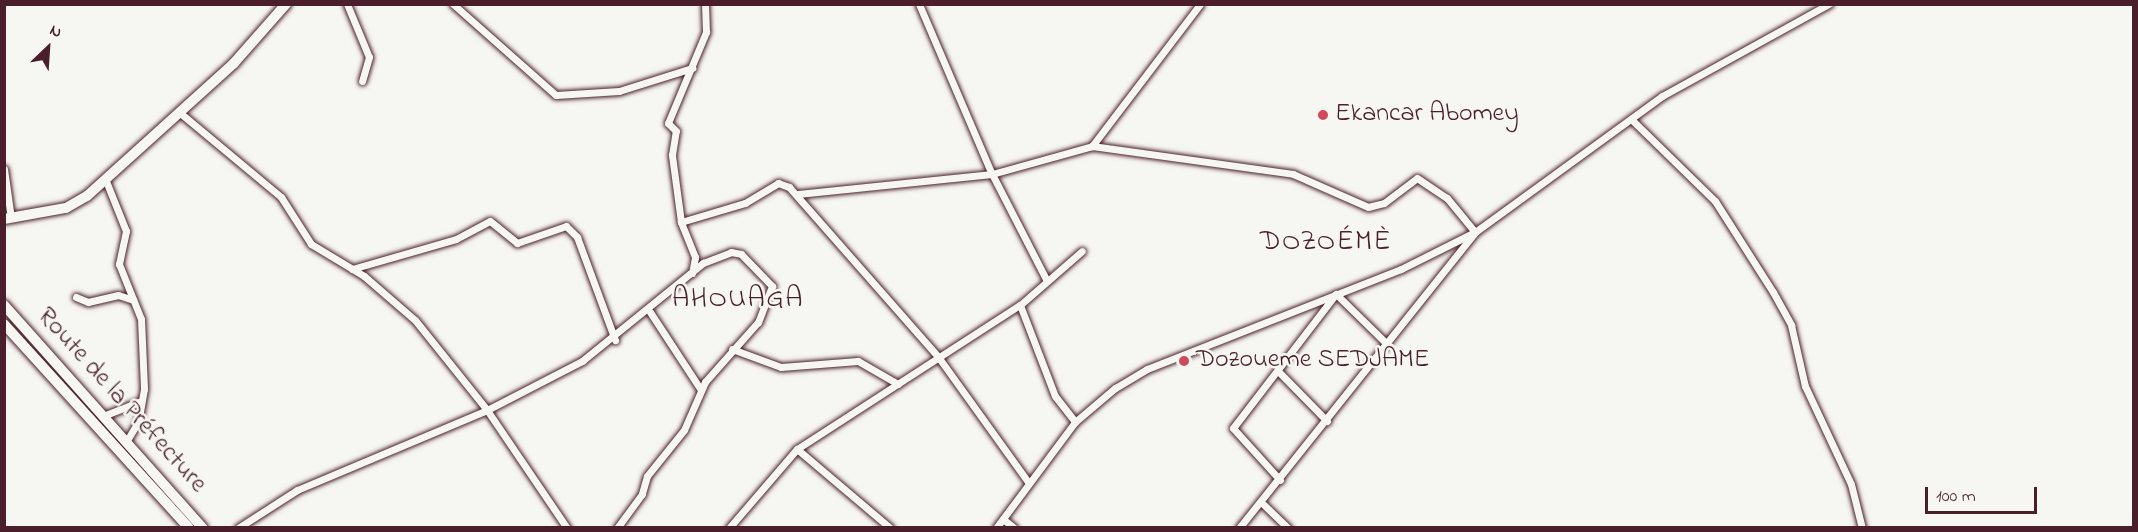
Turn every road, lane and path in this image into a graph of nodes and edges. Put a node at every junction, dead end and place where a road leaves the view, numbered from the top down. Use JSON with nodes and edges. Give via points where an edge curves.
{"nodes":[{"id":1,"x":286,"y":4,"type":"edge"},
{"id":2,"x":347,"y":4,"type":"edge"},
{"id":3,"x":453,"y":4,"type":"edge"},
{"id":4,"x":705,"y":4,"type":"edge"},
{"id":5,"x":919,"y":4,"type":"edge"},
{"id":6,"x":1200,"y":4,"type":"edge"},
{"id":7,"x":1829,"y":4,"type":"edge"},
{"id":8,"x":692,"y":68,"type":"junction"},
{"id":9,"x":362,"y":81,"type":"dead end"},
{"id":10,"x":179,"y":112,"type":"junction"},
{"id":11,"x":1631,"y":119,"type":"junction"},
{"id":12,"x":1092,"y":146,"type":"junction"},
{"id":13,"x":4,"y":170,"type":"edge"},
{"id":14,"x":992,"y":174,"type":"junction"},
{"id":15,"x":106,"y":181,"type":"junction"},
{"id":16,"x":798,"y":194,"type":"junction"},
{"id":17,"x":8,"y":218,"type":"edge"},
{"id":18,"x":681,"y":222,"type":"junction"},
{"id":19,"x":1474,"y":232,"type":"junction"},
{"id":20,"x":1082,"y":251,"type":"dead end"},
{"id":21,"x":352,"y":269,"type":"junction"},
{"id":22,"x":691,"y":275,"type":"junction"},
{"id":23,"x":1047,"y":281,"type":"junction"},
{"id":24,"x":1336,"y":294,"type":"junction"},
{"id":25,"x":76,"y":297,"type":"dead end"},
{"id":26,"x":133,"y":300,"type":"junction"},
{"id":27,"x":4,"y":305,"type":"edge"},
{"id":28,"x":1020,"y":305,"type":"junction"},
{"id":29,"x":650,"y":312,"type":"junction"},
{"id":30,"x":4,"y":324,"type":"edge"},
{"id":31,"x":615,"y":340,"type":"junction"},
{"id":32,"x":1387,"y":344,"type":"junction"},
{"id":33,"x":732,"y":349,"type":"junction"},
{"id":34,"x":939,"y":358,"type":"junction"},
{"id":35,"x":1278,"y":371,"type":"junction"},
{"id":36,"x":898,"y":384,"type":"junction"},
{"id":37,"x":701,"y":390,"type":"junction"},
{"id":38,"x":141,"y":401,"type":"junction"},
{"id":39,"x":487,"y":410,"type":"junction"},
{"id":40,"x":103,"y":416,"type":"junction"},
{"id":41,"x":1327,"y":421,"type":"junction"},
{"id":42,"x":1075,"y":422,"type":"junction"},
{"id":43,"x":126,"y":442,"type":"junction"},
{"id":44,"x":797,"y":449,"type":"junction"},
{"id":45,"x":1280,"y":480,"type":"junction"},
{"id":46,"x":1028,"y":482,"type":"junction"},
{"id":47,"x":1263,"y":504,"type":"junction"},
{"id":48,"x":1003,"y":519,"type":"junction"},
{"id":49,"x":189,"y":528,"type":"edge"},
{"id":50,"x":204,"y":528,"type":"edge"},
{"id":51,"x":238,"y":528,"type":"edge"},
{"id":52,"x":567,"y":528,"type":"edge"},
{"id":53,"x":617,"y":528,"type":"edge"},
{"id":54,"x":729,"y":528,"type":"edge"},
{"id":55,"x":890,"y":528,"type":"edge"},
{"id":56,"x":996,"y":528,"type":"edge"},
{"id":57,"x":1014,"y":528,"type":"edge"},
{"id":58,"x":1239,"y":528,"type":"edge"},
{"id":59,"x":1288,"y":528,"type":"edge"},
{"id":60,"x":1862,"y":528,"type":"edge"}],
"edges":[{"from":1,"to":10,"type":"street","via":[[234,63]]},
{"from":2,"to":9,"type":"street","via":[[369,57]]},
{"from":3,"to":8,"type":"street","via":[[556,95],[619,91]]},
{"from":4,"to":8,"type":"street","via":[[706,32]]},
{"from":5,"to":14,"type":"street"},
{"from":6,"to":12,"type":"street"},
{"from":7,"to":11,"type":"street"},
{"from":8,"to":18,"type":"street","via":[[668,123],[676,131],[672,155]]},
{"from":10,"to":15,"type":"street"},
{"from":10,"to":21,"type":"street","via":[[281,197],[311,244]]},
{"from":11,"to":19,"type":"street"},
{"from":11,"to":60,"type":"street","via":[[1715,201],[1773,292],[1791,325],[1805,386],[1851,483]]},
{"from":12,"to":14,"type":"street"},
{"from":12,"to":19,"type":"street","via":[[1293,174],[1368,207],[1384,203],[1417,178],[1447,198]]},
{"from":13,"to":17,"type":"street"},
{"from":14,"to":16,"type":"street"},
{"from":14,"to":23,"type":"street"},
{"from":15,"to":17,"type":"street","via":[[66,208]]},
{"from":15,"to":26,"type":"street","via":[[124,219],[126,240],[117,255]]},
{"from":16,"to":18,"type":"street","via":[[778,183],[745,203]]},
{"from":16,"to":34,"type":"street"},
{"from":18,"to":22,"type":"street","via":[[695,257]]},
{"from":19,"to":24,"type":"street"},
{"from":19,"to":32,"type":"street"},
{"from":20,"to":23,"type":"street"},
{"from":21,"to":31,"type":"street","via":[[456,239],[490,221],[517,243],[566,226],[577,237]]},
{"from":21,"to":39,"type":"street","via":[[415,320]]},
{"from":22,"to":29,"type":"street"},
{"from":22,"to":33,"type":"street","via":[[731,252],[750,259],[772,286],[758,322]]},
{"from":23,"to":28,"type":"street"},
{"from":24,"to":32,"type":"street"},
{"from":24,"to":35,"type":"street"},
{"from":24,"to":42,"type":"street","via":[[1147,369]]},
{"from":25,"to":26,"type":"street","via":[[88,302],[118,295]]},
{"from":26,"to":38,"type":"street","via":[[141,319]]},
{"from":27,"to":40,"type":"street","name":"Route de la Préfecture"},
{"from":28,"to":34,"type":"street"},
{"from":28,"to":42,"type":"street","via":[[1055,396]]},
{"from":29,"to":31,"type":"street"},
{"from":29,"to":37,"type":"street"},
{"from":30,"to":49,"type":"street","name":"Route de la Préfecture"},
{"from":31,"to":39,"type":"street"},
{"from":32,"to":41,"type":"street"},
{"from":33,"to":36,"type":"street","via":[[781,367],[858,360]]},
{"from":33,"to":37,"type":"street"},
{"from":34,"to":36,"type":"street"},
{"from":34,"to":46,"type":"street"},
{"from":35,"to":41,"type":"street"},
{"from":35,"to":45,"type":"street","via":[[1233,428]]},
{"from":36,"to":44,"type":"street"},
{"from":37,"to":53,"type":"street","via":[[684,430],[647,476],[642,494]]},
{"from":38,"to":40,"type":"street"},
{"from":38,"to":43,"type":"street","via":[[138,422]]},
{"from":39,"to":51,"type":"street","via":[[297,490]]},
{"from":39,"to":52,"type":"street"},
{"from":40,"to":43,"type":"street","name":"Route de la Préfecture"},
{"from":41,"to":45,"type":"street"},
{"from":42,"to":46,"type":"street"},
{"from":43,"to":50,"type":"street","name":"Route de la Préfecture"},
{"from":44,"to":54,"type":"street"},
{"from":44,"to":55,"type":"street"},
{"from":45,"to":47,"type":"street"},
{"from":46,"to":48,"type":"street"},
{"from":47,"to":58,"type":"street"},
{"from":47,"to":59,"type":"street"},
{"from":48,"to":56,"type":"street"},
{"from":48,"to":57,"type":"street"}]}
